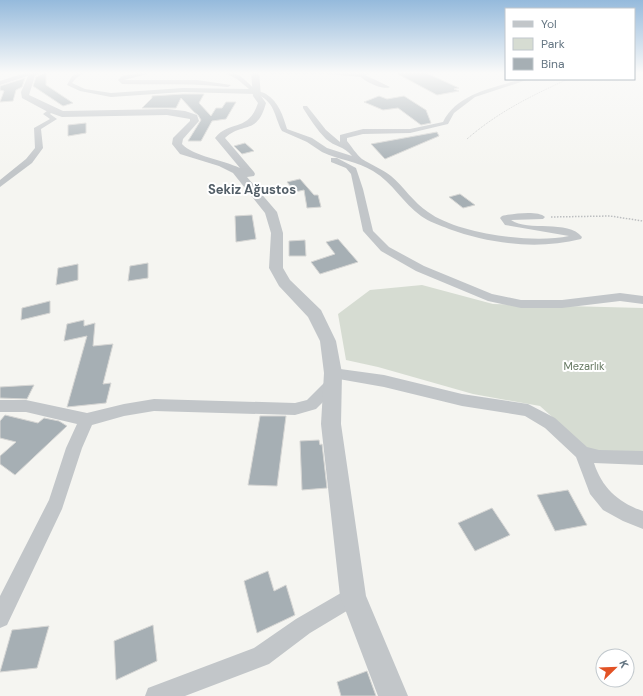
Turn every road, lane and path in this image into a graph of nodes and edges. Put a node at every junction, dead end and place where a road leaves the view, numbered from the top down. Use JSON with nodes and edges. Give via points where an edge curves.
{"nodes":[{"id":1,"x":41,"y":104,"type":"edge"},
{"id":2,"x":262,"y":104,"type":"edge"},
{"id":3,"x":274,"y":104,"type":"edge"},
{"id":4,"x":461,"y":104,"type":"edge"},
{"id":5,"x":516,"y":104,"type":"edge"},
{"id":6,"x":305,"y":108,"type":"dead end"},
{"id":7,"x":51,"y":110,"type":"junction"},
{"id":8,"x":467,"y":139,"type":"dead end"},
{"id":9,"x":348,"y":147,"type":"junction"},
{"id":10,"x":324,"y":150,"type":"junction"},
{"id":11,"x":357,"y":159,"type":"junction"},
{"id":12,"x":0,"y":184,"type":"edge"},
{"id":13,"x":262,"y":202,"type":"junction"},
{"id":14,"x":540,"y":217,"type":"joint"},
{"id":15,"x":643,"y":221,"type":"edge"},
{"id":16,"x":643,"y":300,"type":"edge"},
{"id":17,"x":333,"y":378,"type":"junction"},
{"id":18,"x":0,"y":406,"type":"edge"},
{"id":19,"x":88,"y":420,"type":"junction"},
{"id":20,"x":583,"y":453,"type":"junction"},
{"id":21,"x":643,"y":458,"type":"edge"},
{"id":22,"x":643,"y":520,"type":"edge"},
{"id":23,"x":353,"y":596,"type":"junction"},
{"id":24,"x":0,"y":618,"type":"edge"},
{"id":25,"x":156,"y":696,"type":"edge"},
{"id":26,"x":393,"y":696,"type":"edge"}],
"edges":[{"from":1,"to":7,"type":"street"},
{"from":2,"to":13,"type":"street","via":[[254,121],[223,134],[220,138],[265,191]]},
{"from":3,"to":10,"type":"street","via":[[281,116],[284,130],[309,140]]},
{"from":4,"to":9,"type":"street","via":[[450,112],[446,123],[413,131],[365,130],[352,133],[342,137]]},
{"from":5,"to":8,"type":"path","via":[[489,120]]},
{"from":6,"to":9,"type":"street","via":[[315,123],[335,143]]},
{"from":7,"to":12,"type":"street","via":[[46,114],[54,119],[37,128],[39,148],[29,161]]},
{"from":7,"to":13,"type":"street","via":[[62,114],[167,112],[194,117],[194,121],[178,138],[177,144],[184,152],[237,171]]},
{"from":9,"to":11,"type":"street","via":[[358,156]]},
{"from":10,"to":11,"type":"street"},
{"from":10,"to":16,"type":"street","via":[[322,154],[353,170],[357,177],[358,191],[371,236],[386,250],[412,265],[492,298],[517,303],[562,305],[617,296]]},
{"from":11,"to":14,"type":"street","via":[[394,182],[425,215],[460,230],[499,239],[530,242],[568,240],[577,237],[570,232],[520,226],[508,222],[505,218]]},
{"from":13,"to":17,"type":"street","via":[[271,212],[277,234],[276,268],[284,283],[314,314],[328,341]]},
{"from":14,"to":15,"type":"path","via":[[610,216]]},
{"from":17,"to":19,"type":"street","via":[[311,406],[294,409],[154,405]]},
{"from":17,"to":20,"type":"street","via":[[384,381],[462,400],[528,410],[550,423]]},
{"from":17,"to":23,"type":"street","via":[[331,424]]},
{"from":18,"to":19,"type":"street","via":[[26,406]]},
{"from":19,"to":24,"type":"street","via":[[74,448],[56,503]]},
{"from":20,"to":21,"type":"street","via":[[599,457]]},
{"from":20,"to":22,"type":"street","via":[[588,472],[609,505],[622,513]]},
{"from":23,"to":25,"type":"street","via":[[303,626],[261,656]]},
{"from":23,"to":26,"type":"street"}]}
